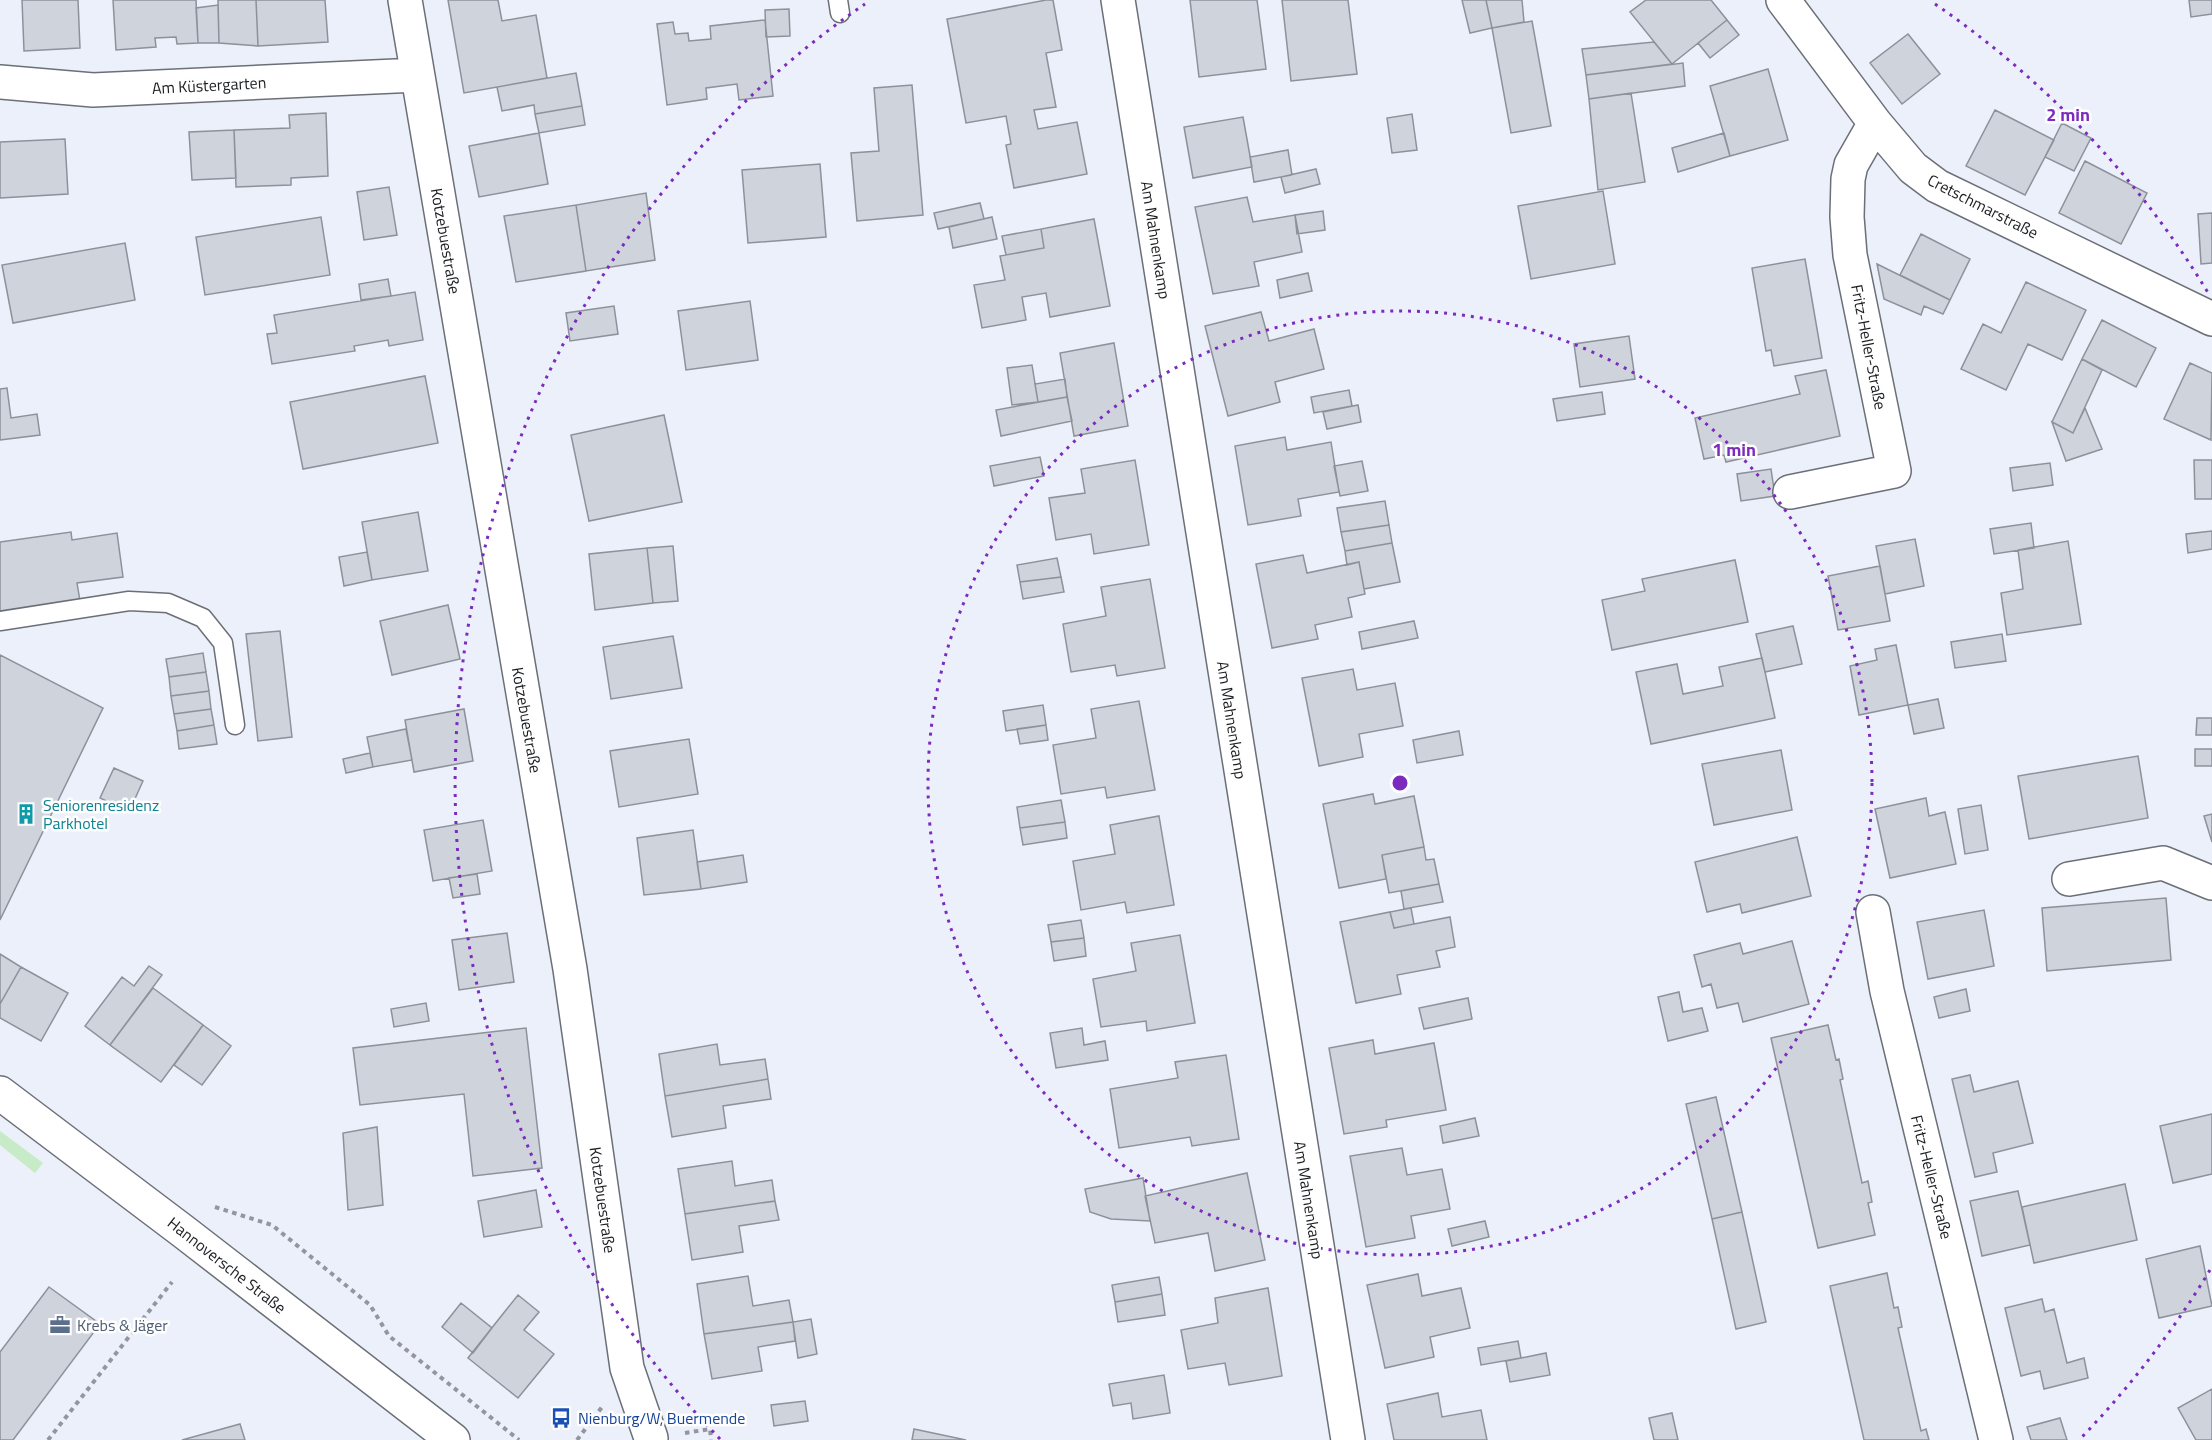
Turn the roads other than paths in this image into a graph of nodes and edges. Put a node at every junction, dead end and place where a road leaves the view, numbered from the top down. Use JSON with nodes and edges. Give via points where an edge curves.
{"nodes":[{"id":1,"x":405,"y":0,"type":"edge"},
{"id":2,"x":1118,"y":0,"type":"edge"},
{"id":3,"x":1783,"y":0,"type":"edge"},
{"id":4,"x":417,"y":75,"type":"junction"},
{"id":5,"x":0,"y":82,"type":"edge"},
{"id":6,"x":1875,"y":123,"type":"junction"},
{"id":7,"x":2212,"y":320,"type":"edge"},
{"id":8,"x":1790,"y":492,"type":"dead end"},
{"id":9,"x":0,"y":621,"type":"edge"},
{"id":10,"x":235,"y":725,"type":"dead end"},
{"id":11,"x":2069,"y":879,"type":"dead end"},
{"id":12,"x":2212,"y":884,"type":"edge"},
{"id":13,"x":1873,"y":912,"type":"dead end"},
{"id":14,"x":0,"y":1093,"type":"edge"},
{"id":15,"x":651,"y":1438,"type":"dead end"},
{"id":16,"x":453,"y":1440,"type":"edge"},
{"id":17,"x":1348,"y":1440,"type":"edge"},
{"id":18,"x":1996,"y":1440,"type":"edge"}],
"edges":[{"from":1,"to":4,"type":"street","name":"Kotzebuestraße"},
{"from":2,"to":17,"type":"street","name":"Am Mahnenkamp"},
{"from":3,"to":6,"type":"street","name":"Cretschmarstraße"},
{"from":4,"to":5,"type":"street","name":"Am Küstergarten","via":[[93,90]]},
{"from":4,"to":15,"type":"street","name":"Kotzebuestraße","via":[[570,969],[627,1368]]},
{"from":6,"to":7,"type":"street","name":"Cretschmarstraße","via":[[1912,168],[1937,186]]},
{"from":6,"to":8,"type":"street","name":"Fritz-Heller-Straße","via":[[1851,165],[1847,217],[1850,255],[1894,471]]},
{"from":9,"to":10,"type":"lane","via":[[129,601],[168,603],[194,614],[203,618],[223,643]]},
{"from":11,"to":12,"type":"street","via":[[2163,863]]},
{"from":13,"to":18,"type":"street","name":"Fritz-Heller-Straße","via":[[1887,991]]},
{"from":14,"to":16,"type":"street","name":"Hannoversche Straße"}]}
